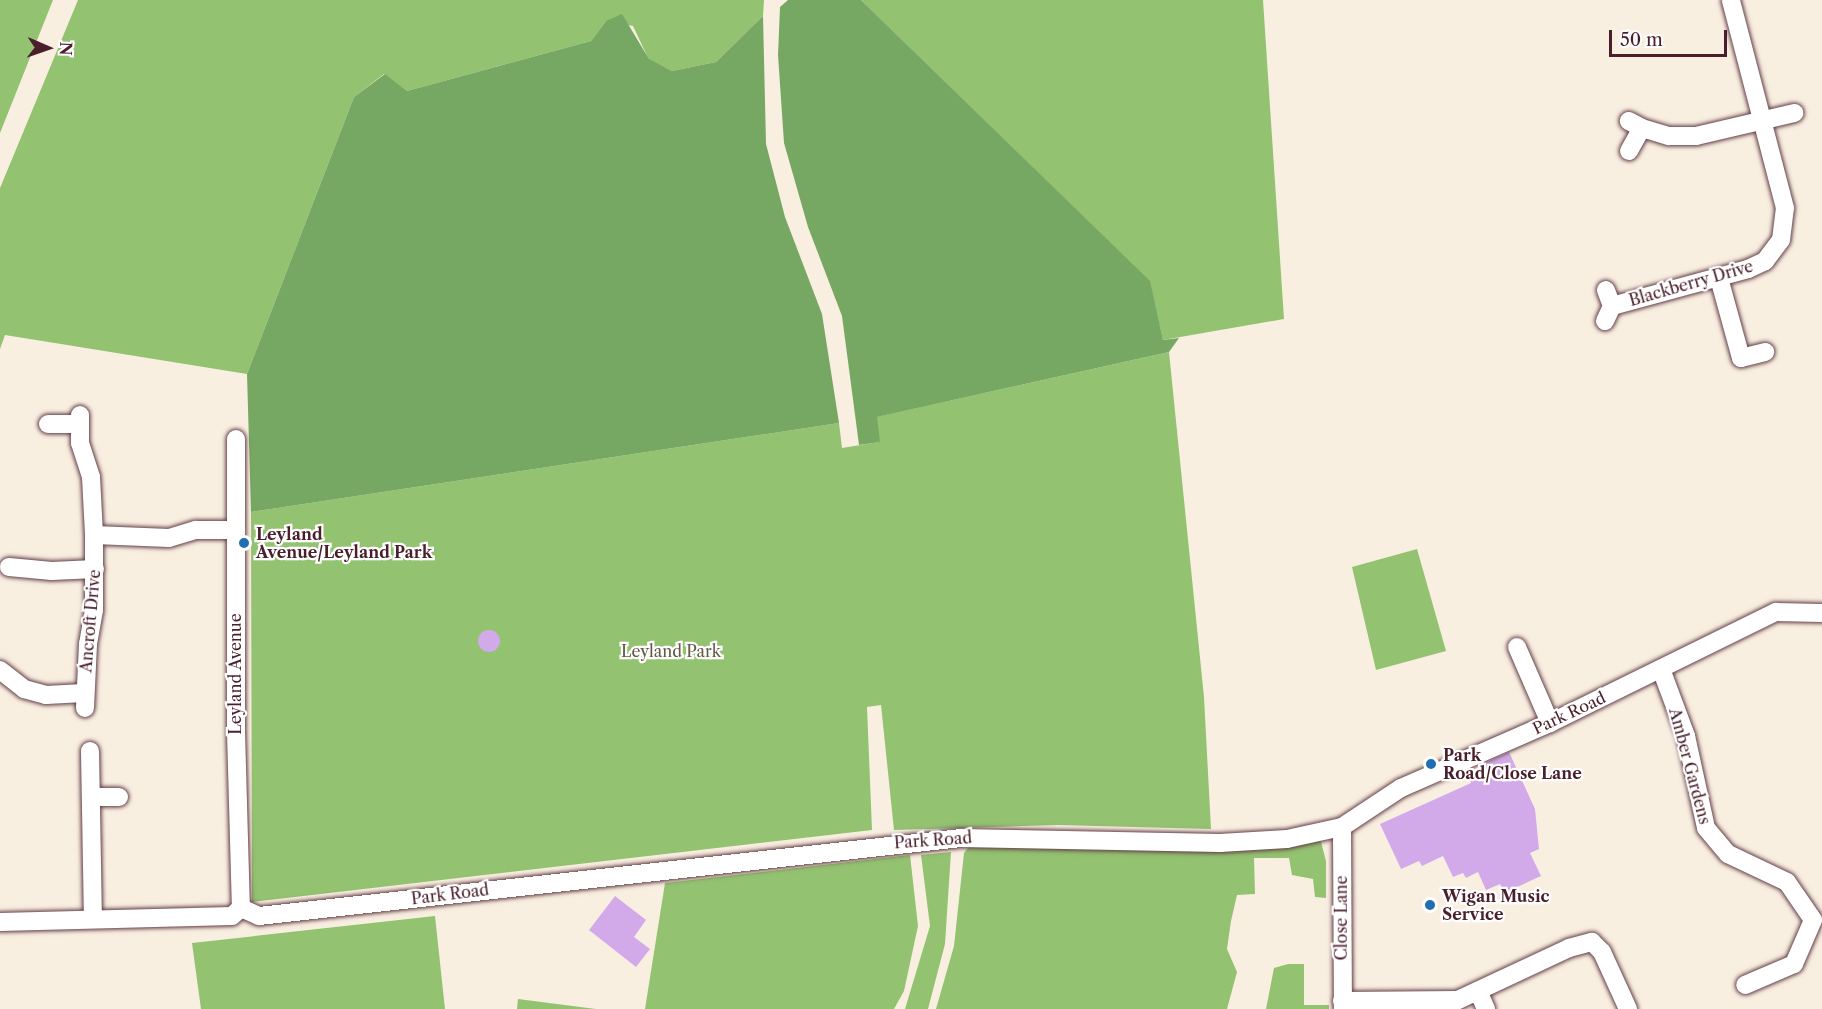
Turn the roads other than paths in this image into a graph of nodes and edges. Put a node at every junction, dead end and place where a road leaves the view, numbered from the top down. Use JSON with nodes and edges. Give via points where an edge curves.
{"nodes":[{"id":1,"x":1731,"y":0,"type":"edge"},
{"id":2,"x":1794,"y":113,"type":"dead end"},
{"id":3,"x":1762,"y":121,"type":"junction"},
{"id":4,"x":1629,"y":151,"type":"dead end"},
{"id":5,"x":1719,"y":278,"type":"junction"},
{"id":6,"x":1608,"y":306,"type":"dead end"},
{"id":7,"x":1765,"y":352,"type":"dead end"},
{"id":8,"x":48,"y":423,"type":"dead end"},
{"id":9,"x":236,"y":439,"type":"dead end"},
{"id":10,"x":234,"y":530,"type":"junction"},
{"id":11,"x":94,"y":535,"type":"junction"},
{"id":12,"x":5,"y":567,"type":"edge"},
{"id":13,"x":95,"y":569,"type":"junction"},
{"id":14,"x":1822,"y":613,"type":"edge"},
{"id":15,"x":1517,"y":647,"type":"dead end"},
{"id":16,"x":1661,"y":669,"type":"junction"},
{"id":17,"x":0,"y":670,"type":"edge"},
{"id":18,"x":1550,"y":723,"type":"junction"},
{"id":19,"x":90,"y":751,"type":"dead end"},
{"id":20,"x":91,"y":797,"type":"junction"},
{"id":21,"x":119,"y":797,"type":"dead end"},
{"id":22,"x":1342,"y":827,"type":"junction"},
{"id":23,"x":241,"y":908,"type":"junction"},
{"id":24,"x":93,"y":919,"type":"junction"},
{"id":25,"x":1818,"y":920,"type":"edge"},
{"id":26,"x":0,"y":922,"type":"edge"},
{"id":27,"x":1745,"y":985,"type":"dead end"},
{"id":28,"x":1478,"y":991,"type":"junction"},
{"id":29,"x":1343,"y":1005,"type":"edge"},
{"id":30,"x":1486,"y":1009,"type":"edge"},
{"id":31,"x":1628,"y":1009,"type":"edge"}],
"edges":[{"from":1,"to":3,"type":"street","name":"Blackberry Drive"},
{"from":2,"to":3,"type":"street"},
{"from":3,"to":4,"type":"street","via":[[1690,137],[1635,125]]},
{"from":3,"to":5,"type":"street","name":"Blackberry Drive","via":[[1785,207],[1785,230],[1765,261]]},
{"from":5,"to":6,"type":"street","name":"Blackberry Drive"},
{"from":5,"to":7,"type":"street","via":[[1743,365]]},
{"from":8,"to":11,"type":"street","name":"Ancroft Drive","via":[[80,420],[80,443],[91,477]]},
{"from":9,"to":10,"type":"street","name":"Leyland Avenue"},
{"from":10,"to":11,"type":"street","via":[[196,530],[169,538]]},
{"from":10,"to":23,"type":"street","name":"Leyland Avenue"},
{"from":11,"to":13,"type":"street","name":"Ancroft Drive"},
{"from":12,"to":13,"type":"street"},
{"from":13,"to":17,"type":"street","name":"Ancroft Drive","via":[[85,700],[24,689]]},
{"from":14,"to":16,"type":"street","name":"Park Road","via":[[1776,612]]},
{"from":15,"to":18,"type":"street"},
{"from":16,"to":18,"type":"street","name":"Park Road"},
{"from":16,"to":25,"type":"street","name":"Amber Gardens","via":[[1686,736],[1706,828],[1728,854],[1787,882]]},
{"from":18,"to":22,"type":"street","name":"Park Road","via":[[1401,788]]},
{"from":19,"to":20,"type":"street"},
{"from":20,"to":21,"type":"street"},
{"from":20,"to":24,"type":"street"},
{"from":22,"to":23,"type":"street","name":"Park Road","via":[[1253,842],[1026,837],[911,841],[259,916]]},
{"from":22,"to":29,"type":"street","name":"Close Lane"},
{"from":23,"to":24,"type":"street","via":[[232,916]]},
{"from":24,"to":26,"type":"street"},
{"from":25,"to":27,"type":"street","name":"Amber Gardens","via":[[1794,964]]},
{"from":28,"to":29,"type":"street","via":[[1458,1000]]},
{"from":28,"to":30,"type":"street"},
{"from":28,"to":31,"type":"street","via":[[1569,948],[1592,942],[1602,952]]}]}
